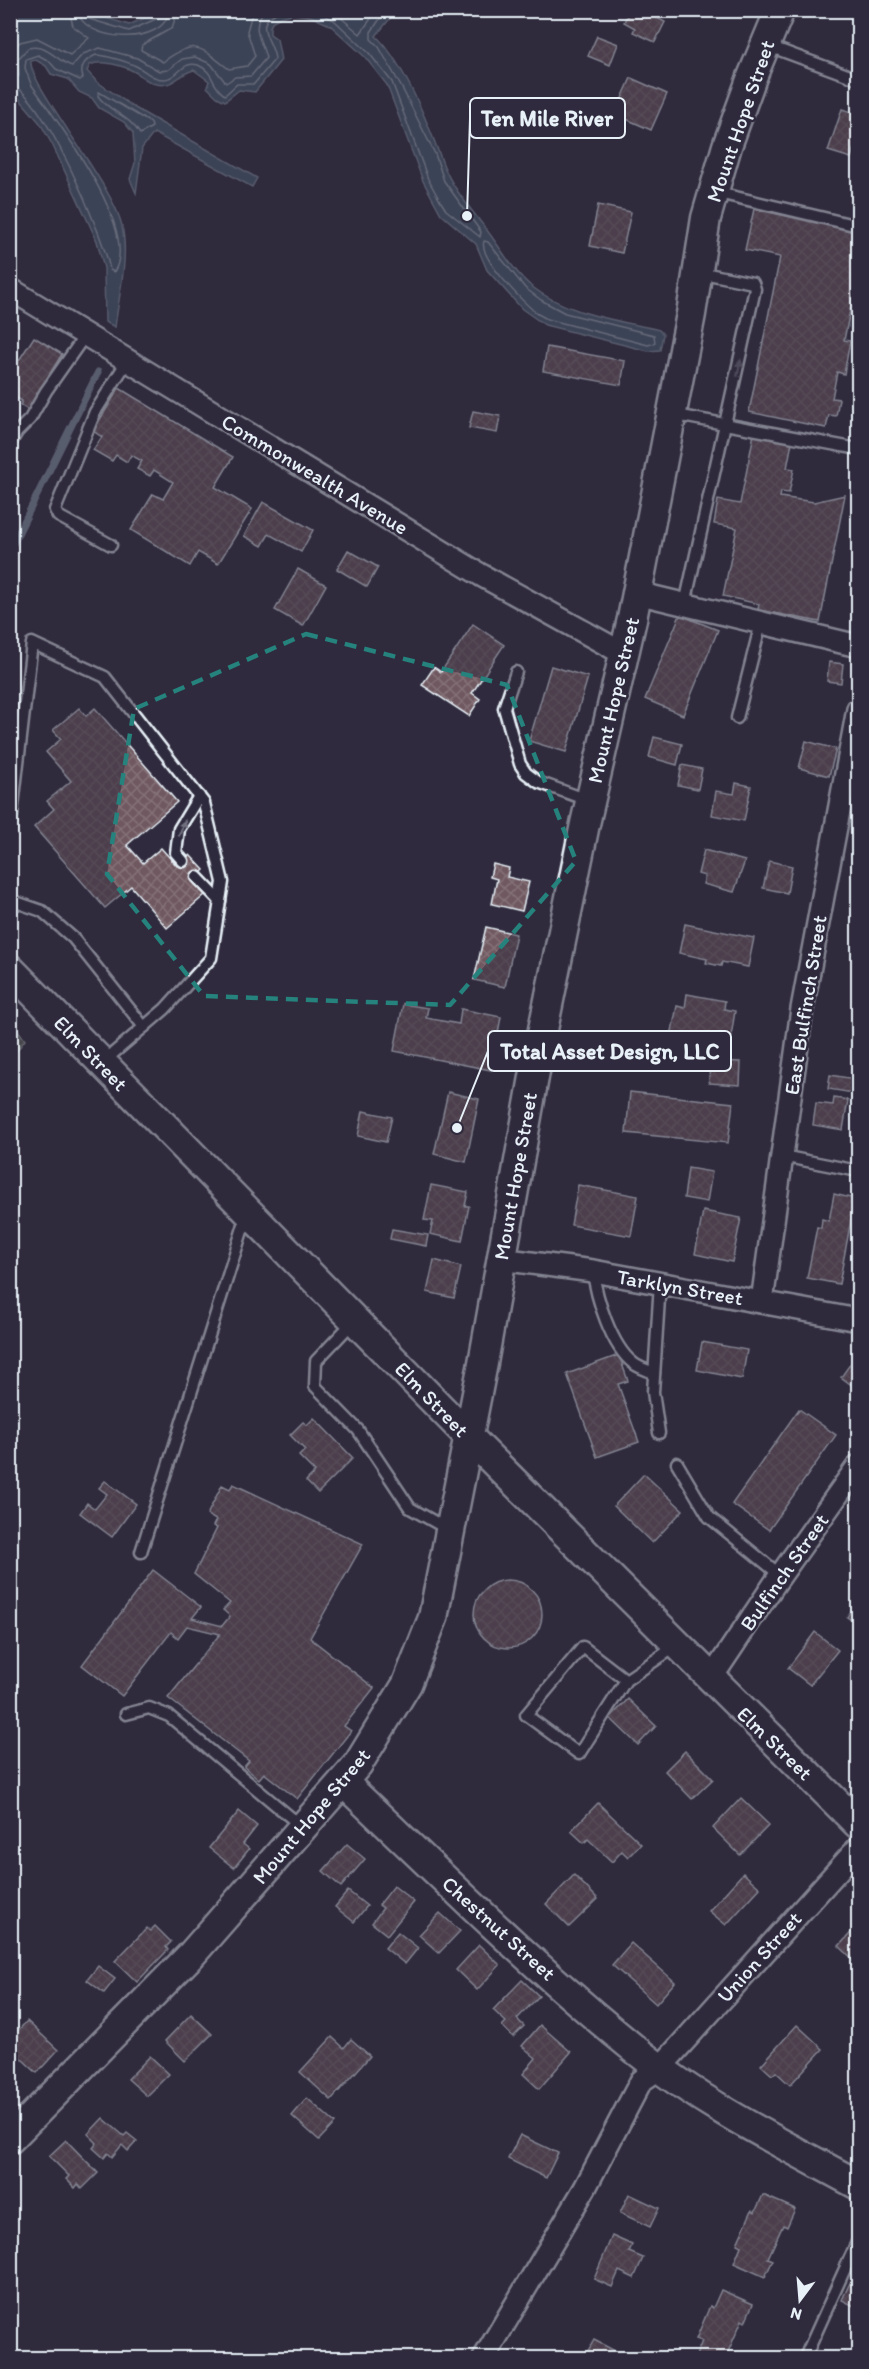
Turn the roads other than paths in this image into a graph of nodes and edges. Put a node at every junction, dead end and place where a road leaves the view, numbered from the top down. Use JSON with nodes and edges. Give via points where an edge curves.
{"nodes":[{"id":1,"x":780,"y":10,"type":"edge"},
{"id":2,"x":766,"y":44,"type":"junction"},
{"id":3,"x":858,"y":79,"type":"edge"},
{"id":4,"x":714,"y":192,"type":"junction"},
{"id":5,"x":858,"y":226,"type":"edge"},
{"id":6,"x":698,"y":272,"type":"junction"},
{"id":7,"x":10,"y":289,"type":"edge"},
{"id":8,"x":86,"y":334,"type":"junction"},
{"id":9,"x":128,"y":360,"type":"junction"},
{"id":10,"x":671,"y":414,"type":"junction"},
{"id":11,"x":727,"y":425,"type":"junction"},
{"id":12,"x":14,"y":429,"type":"edge"},
{"id":13,"x":10,"y":444,"type":"edge"},
{"id":14,"x":858,"y":449,"type":"edge"},
{"id":15,"x":111,"y":545,"type":"dead end"},
{"id":16,"x":637,"y":593,"type":"junction"},
{"id":17,"x":685,"y":604,"type":"junction"},
{"id":18,"x":761,"y":623,"type":"junction"},
{"id":19,"x":858,"y":643,"type":"edge"},
{"id":20,"x":624,"y":654,"type":"junction"},
{"id":21,"x":516,"y":672,"type":"dead end"},
{"id":22,"x":858,"y":709,"type":"edge"},
{"id":23,"x":736,"y":718,"type":"dead end"},
{"id":24,"x":198,"y":796,"type":"junction"},
{"id":25,"x":590,"y":801,"type":"junction"},
{"id":26,"x":10,"y":832,"type":"edge"},
{"id":27,"x":183,"y":861,"type":"dead end"},
{"id":28,"x":197,"y":877,"type":"dead end"},
{"id":29,"x":10,"y":900,"type":"edge"},
{"id":30,"x":220,"y":901,"type":"junction"},
{"id":31,"x":10,"y":969,"type":"edge"},
{"id":32,"x":144,"y":1027,"type":"junction"},
{"id":33,"x":101,"y":1064,"type":"junction"},
{"id":34,"x":782,"y":1156,"type":"junction"},
{"id":35,"x":858,"y":1171,"type":"edge"},
{"id":36,"x":248,"y":1212,"type":"junction"},
{"id":37,"x":500,"y":1259,"type":"junction"},
{"id":38,"x":593,"y":1271,"type":"junction"},
{"id":39,"x":660,"y":1283,"type":"junction"},
{"id":40,"x":762,"y":1302,"type":"junction"},
{"id":41,"x":355,"y":1320,"type":"junction"},
{"id":42,"x":858,"y":1320,"type":"edge"},
{"id":43,"x":654,"y":1373,"type":"junction"},
{"id":44,"x":659,"y":1433,"type":"dead end"},
{"id":45,"x":468,"y":1437,"type":"junction"},
{"id":46,"x":677,"y":1463,"type":"dead end"},
{"id":47,"x":858,"y":1466,"type":"edge"},
{"id":48,"x":450,"y":1530,"type":"junction"},
{"id":49,"x":141,"y":1552,"type":"dead end"},
{"id":50,"x":780,"y":1575,"type":"junction"},
{"id":51,"x":676,"y":1645,"type":"junction"},
{"id":52,"x":626,"y":1680,"type":"junction"},
{"id":53,"x":710,"y":1680,"type":"junction"},
{"id":54,"x":126,"y":1714,"type":"dead end"},
{"id":55,"x":343,"y":1782,"type":"junction"},
{"id":56,"x":858,"y":1824,"type":"edge"},
{"id":57,"x":304,"y":1828,"type":"junction"},
{"id":58,"x":858,"y":1848,"type":"edge"},
{"id":59,"x":660,"y":2067,"type":"junction"},
{"id":60,"x":10,"y":2139,"type":"edge"},
{"id":61,"x":858,"y":2185,"type":"edge"},
{"id":62,"x":858,"y":2240,"type":"edge"},
{"id":63,"x":483,"y":2358,"type":"edge"},
{"id":64,"x":807,"y":2358,"type":"edge"}],
"edges":[{"from":1,"to":2,"type":"street","name":"Mount Hope Street"},
{"from":2,"to":3,"type":"lane"},
{"from":2,"to":4,"type":"street","name":"Mount Hope Street"},
{"from":4,"to":5,"type":"lane"},
{"from":4,"to":6,"type":"street","name":"Mount Hope Street"},
{"from":6,"to":10,"type":"street","name":"Mount Hope Street"},
{"from":11,"to":6,"type":"lane","one_way":true,"via":[[755,288],[753,283]]},
{"from":7,"to":8,"type":"street","name":"Commonwealth Avenue"},
{"from":8,"to":9,"type":"street","name":"Commonwealth Avenue"},
{"from":8,"to":12,"type":"lane","via":[[30,419]]},
{"from":9,"to":15,"type":"lane","via":[[95,412],[55,510],[58,516]]},
{"from":9,"to":20,"type":"street","name":"Commonwealth Avenue","via":[[481,575]]},
{"from":10,"to":11,"type":"lane"},
{"from":10,"to":16,"type":"street","name":"Mount Hope Street"},
{"from":11,"to":14,"type":"lane"},
{"from":11,"to":17,"type":"lane"},
{"from":12,"to":13,"type":"lane"},
{"from":16,"to":17,"type":"street"},
{"from":16,"to":20,"type":"street","name":"Mount Hope Street"},
{"from":17,"to":18,"type":"street"},
{"from":18,"to":19,"type":"street"},
{"from":18,"to":23,"type":"lane"},
{"from":20,"to":25,"type":"street","name":"Mount Hope Street"},
{"from":21,"to":25,"type":"lane","via":[[504,708],[520,764],[538,782]]},
{"from":22,"to":34,"type":"street","name":"East Bulfinch Street","via":[[802,1009]]},
{"from":24,"to":26,"type":"lane","via":[[105,677],[32,643]]},
{"from":27,"to":24,"type":"lane","one_way":true,"via":[[176,853],[179,829]]},
{"from":24,"to":30,"type":"lane","via":[[204,803],[223,882]]},
{"from":25,"to":37,"type":"street","name":"Mount Hope Street","via":[[538,1049]]},
{"from":28,"to":30,"type":"lane"},
{"from":29,"to":32,"type":"lane","via":[[42,911],[73,938]]},
{"from":30,"to":32,"type":"lane","via":[[211,958]]},
{"from":31,"to":33,"type":"street","name":"Elm Street"},
{"from":32,"to":33,"type":"lane"},
{"from":33,"to":36,"type":"street","name":"Elm Street"},
{"from":34,"to":35,"type":"lane"},
{"from":34,"to":40,"type":"street","name":"East Bulfinch Street"},
{"from":36,"to":41,"type":"street","name":"Elm Street"},
{"from":36,"to":49,"type":"lane"},
{"from":37,"to":38,"type":"street","name":"Tarklyn Street"},
{"from":37,"to":45,"type":"street","name":"Mount Hope Street"},
{"from":38,"to":39,"type":"street","name":"Tarklyn Street"},
{"from":38,"to":43,"type":"lane","via":[[598,1298],[621,1350],[631,1362]]},
{"from":39,"to":40,"type":"street","name":"Tarklyn Street"},
{"from":39,"to":43,"type":"lane"},
{"from":40,"to":42,"type":"street","name":"Tarklyn Street"},
{"from":41,"to":45,"type":"street","name":"Elm Street"},
{"from":41,"to":48,"type":"lane","via":[[316,1360],[315,1386],[358,1430],[410,1508]]},
{"from":43,"to":44,"type":"lane"},
{"from":45,"to":48,"type":"street","name":"Mount Hope Street"},
{"from":45,"to":51,"type":"street","name":"Elm Street"},
{"from":46,"to":50,"type":"lane","via":[[708,1517]]},
{"from":47,"to":50,"type":"street","name":"Bulfinch Street"},
{"from":48,"to":55,"type":"street","name":"Mount Hope Street","via":[[432,1618],[407,1684]]},
{"from":50,"to":53,"type":"street","name":"Bulfinch Street"},
{"from":51,"to":52,"type":"lane"},
{"from":51,"to":53,"type":"street","name":"Elm Street"},
{"from":52,"to":52,"type":"lane","via":[[584,1647],[526,1715],[579,1754]]},
{"from":53,"to":56,"type":"street","name":"Elm Street"},
{"from":54,"to":57,"type":"lane","via":[[149,1708],[169,1716]]},
{"from":55,"to":57,"type":"street","name":"Mount Hope Street"},
{"from":55,"to":59,"type":"street","name":"Chestnut Street","via":[[548,1972]]},
{"from":57,"to":60,"type":"street","name":"Mount Hope Street","via":[[192,1954]]},
{"from":58,"to":59,"type":"street","name":"Union Street"},
{"from":59,"to":61,"type":"street","name":"Chestnut Street","via":[[727,2114]]},
{"from":59,"to":63,"type":"street","via":[[641,2081],[585,2188]]},
{"from":62,"to":64,"type":"lane"}]}
